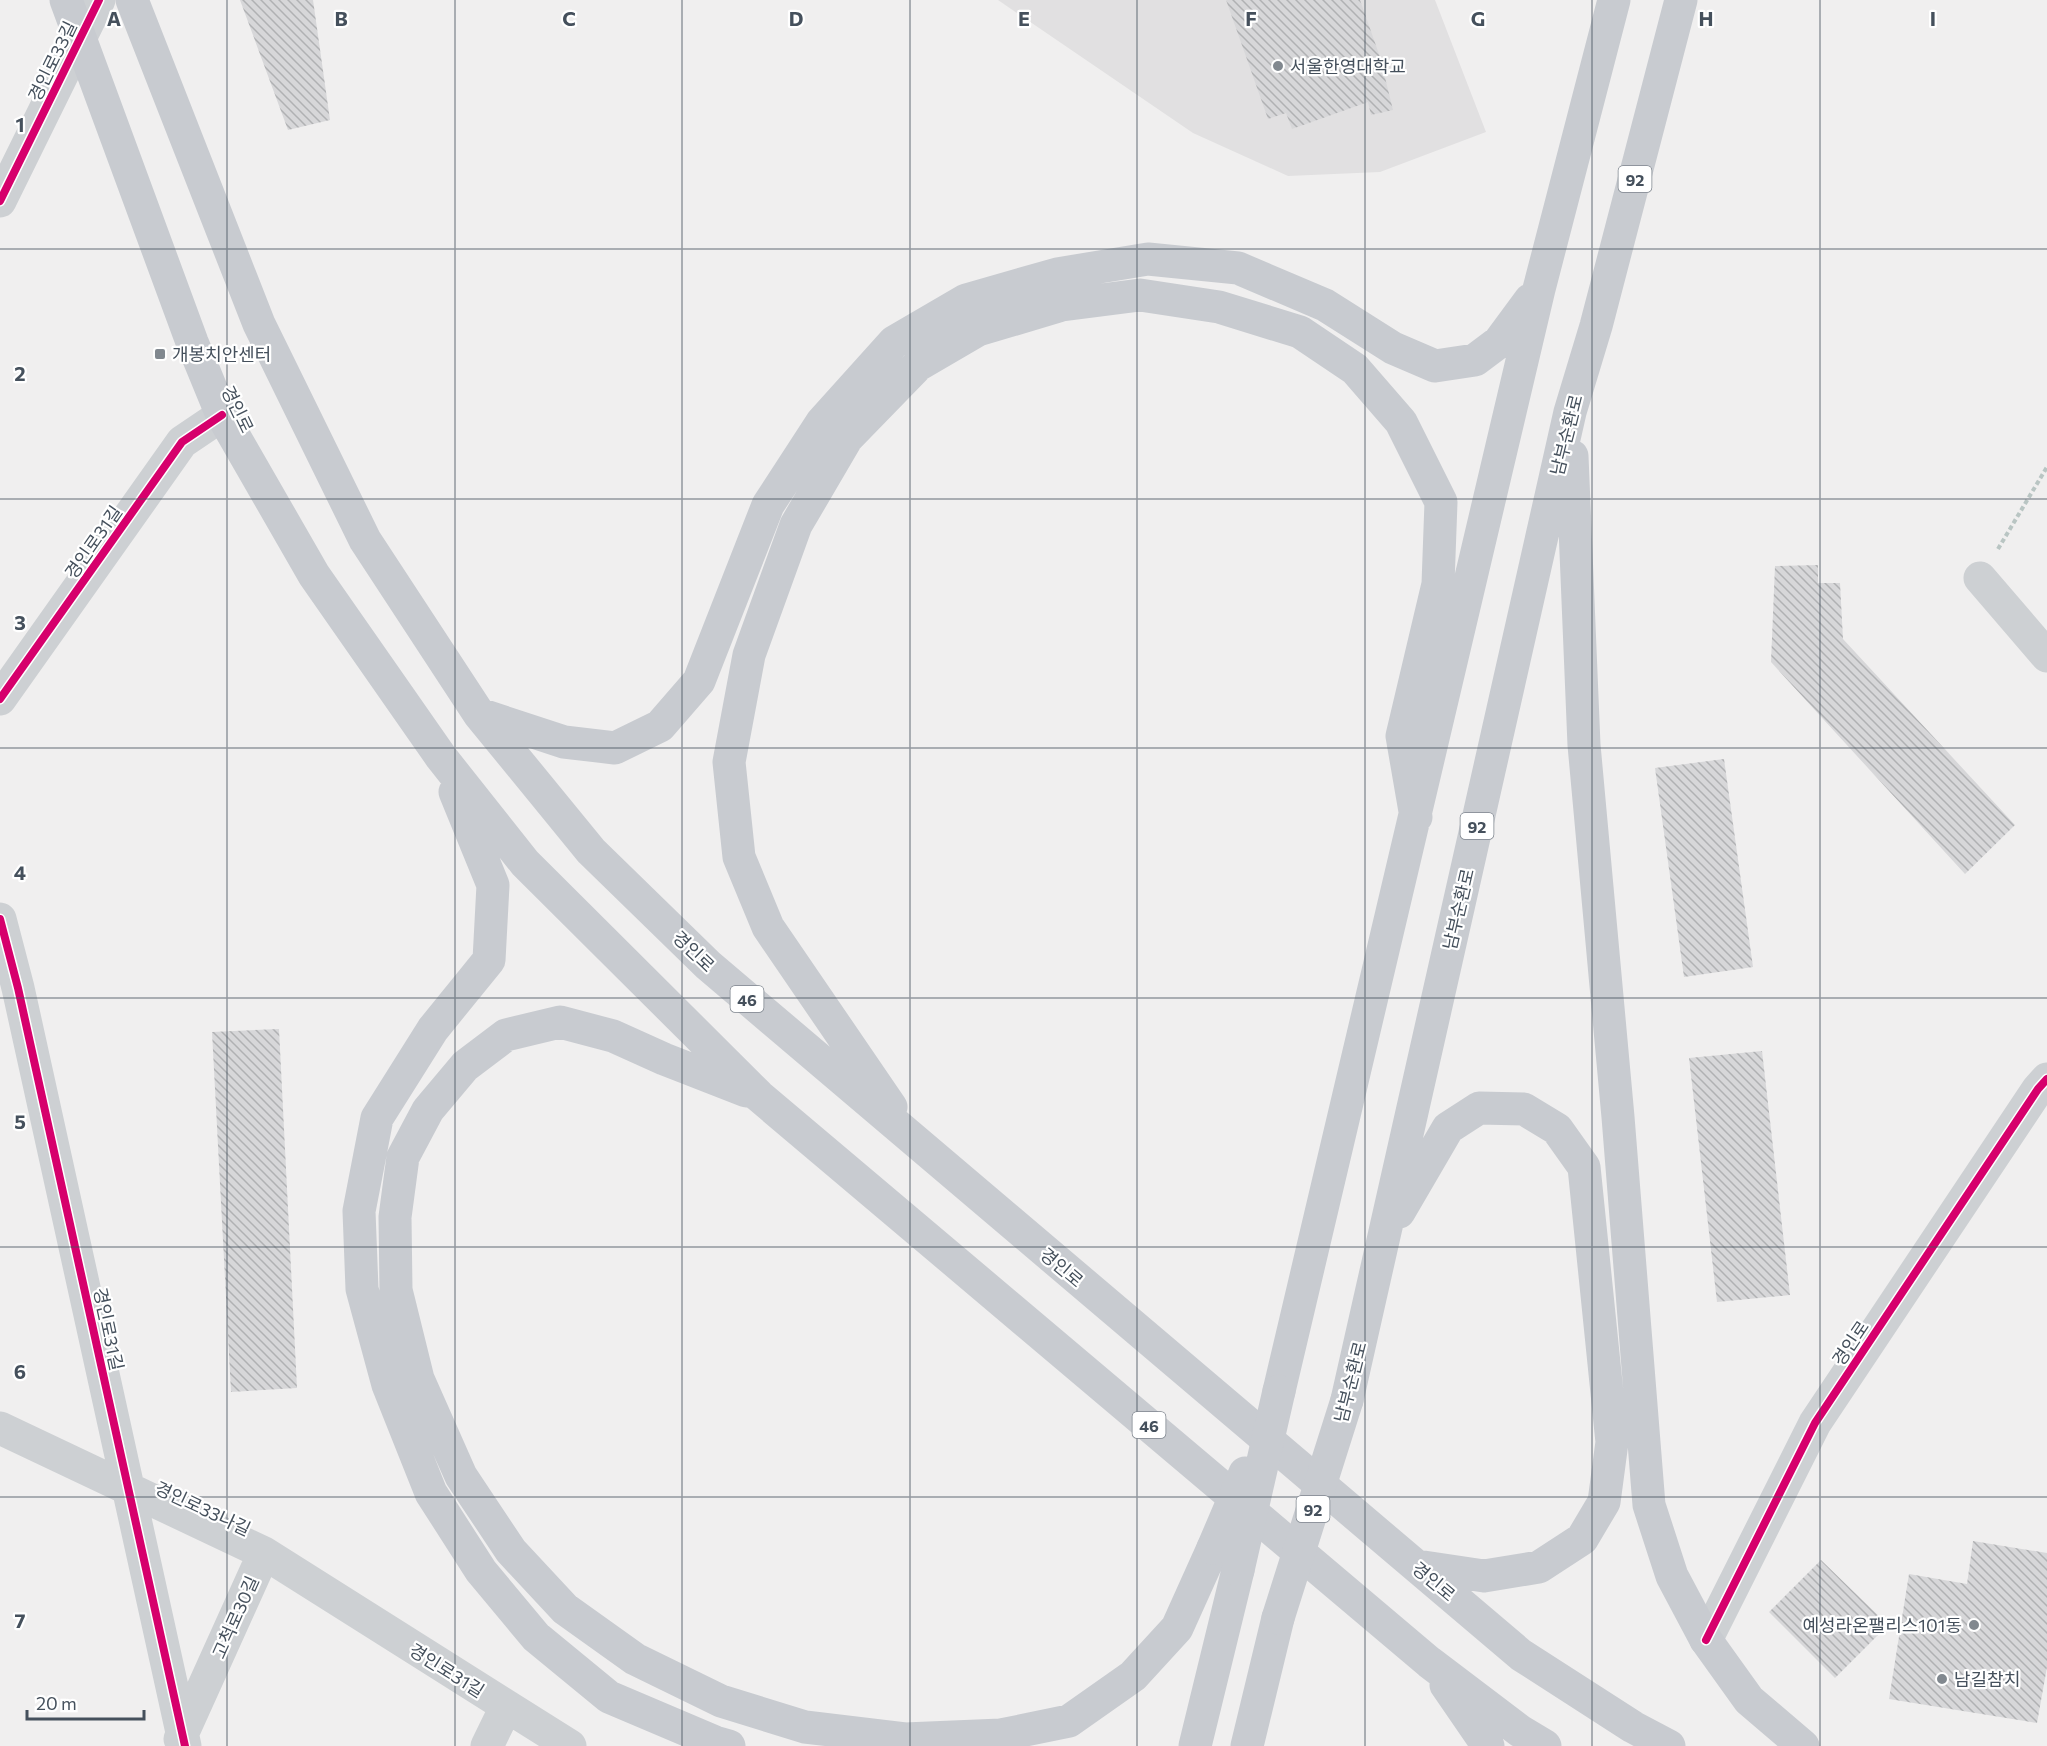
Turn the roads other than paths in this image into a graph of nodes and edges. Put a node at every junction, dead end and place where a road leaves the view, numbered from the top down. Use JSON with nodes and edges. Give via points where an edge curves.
{"nodes":[{"id":1,"x":66,"y":0,"type":"edge"},
{"id":2,"x":99,"y":0,"type":"edge"},
{"id":3,"x":132,"y":0,"type":"edge"},
{"id":4,"x":1614,"y":0,"type":"edge"},
{"id":5,"x":1682,"y":0,"type":"edge"},
{"id":6,"x":1692,"y":0,"type":"edge"},
{"id":7,"x":1674,"y":33,"type":"junction"},
{"id":8,"x":80,"y":38,"type":"junction"},
{"id":9,"x":0,"y":201,"type":"edge"},
{"id":10,"x":1539,"y":289,"type":"junction"},
{"id":11,"x":1570,"y":412,"type":"junction"},
{"id":12,"x":222,"y":415,"type":"junction"},
{"id":13,"x":1980,"y":578,"type":"road end"},
{"id":14,"x":2047,"y":656,"type":"edge"},
{"id":15,"x":0,"y":699,"type":"edge"},
{"id":16,"x":479,"y":714,"type":"junction"},
{"id":17,"x":441,"y":757,"type":"junction"},
{"id":18,"x":1416,"y":817,"type":"junction"},
{"id":19,"x":0,"y":919,"type":"edge"},
{"id":20,"x":9,"y":984,"type":"edge"},
{"id":21,"x":2047,"y":1079,"type":"edge"},
{"id":22,"x":759,"y":1096,"type":"junction"},
{"id":23,"x":915,"y":1143,"type":"junction"},
{"id":24,"x":1383,"y":1239,"type":"junction"},
{"id":25,"x":1280,"y":1391,"type":"junction"},
{"id":26,"x":0,"y":1428,"type":"edge"},
{"id":27,"x":129,"y":1491,"type":"junction"},
{"id":28,"x":264,"y":1553,"type":"junction"},
{"id":29,"x":1417,"y":1566,"type":"junction"},
{"id":30,"x":1706,"y":1640,"type":"junction"},
{"id":31,"x":1429,"y":1662,"type":"junction"},
{"id":32,"x":506,"y":1707,"type":"junction"},
{"id":33,"x":181,"y":1742,"type":"edge"},
{"id":34,"x":487,"y":1746,"type":"edge"},
{"id":35,"x":570,"y":1746,"type":"edge"},
{"id":36,"x":729,"y":1746,"type":"edge"},
{"id":37,"x":1196,"y":1746,"type":"edge"},
{"id":38,"x":1247,"y":1746,"type":"edge"},
{"id":39,"x":1488,"y":1746,"type":"edge"},
{"id":40,"x":1545,"y":1746,"type":"edge"},
{"id":41,"x":1669,"y":1746,"type":"edge"},
{"id":42,"x":1803,"y":1746,"type":"edge"}],
"edges":[{"from":1,"to":8,"type":"main road","name":"경인로","number":"46"},
{"from":2,"to":8,"type":"street","name":"경인로33길"},
{"from":3,"to":16,"type":"main road","name":"경인로","number":"46","via":[[259,324],[365,540]]},
{"from":4,"to":10,"type":"main road"},
{"from":5,"to":7,"type":"main road","name":"남부순환로","number":"92"},
{"from":6,"to":7,"type":"main road"},
{"from":7,"to":11,"type":"main road","name":"남부순환로","number":"92"},
{"from":8,"to":9,"type":"street","name":"경인로33길"},
{"from":8,"to":12,"type":"main road","name":"경인로","number":"46"},
{"from":10,"to":16,"type":"main road","via":[[1499,342],[1475,360],[1435,366],[1393,348],[1325,305],[1238,268],[1148,259],[1057,274],[966,300],[894,342],[822,422],[768,505],[699,681],[660,726],[615,748],[564,742]]},
{"from":10,"to":18,"type":"main road"},
{"from":11,"to":24,"type":"main road","name":"남부순환로","number":"92"},
{"from":11,"to":30,"type":"main road","via":[[1584,745],[1649,1505],[1671,1576]]},
{"from":12,"to":15,"type":"street","name":"경인로31길","via":[[182,442]]},
{"from":12,"to":17,"type":"main road","name":"경인로","number":"46","via":[[314,575]]},
{"from":13,"to":14,"type":"street"},
{"from":16,"to":23,"type":"main road","name":"경인로","number":"46","via":[[591,851],[708,965]]},
{"from":17,"to":22,"type":"main road","name":"경인로","number":"46","via":[[525,863]]},
{"from":17,"to":36,"type":"main road","via":[[493,885],[489,960],[433,1029],[377,1118],[359,1211],[362,1289],[388,1385],[431,1493],[481,1571],[536,1637],[609,1697]]},
{"from":18,"to":23,"type":"main road","via":[[1402,736],[1438,584],[1441,502],[1401,422],[1355,369],[1300,332],[1219,307],[1140,295],[1062,304],[978,330],[918,365],[847,438],[796,525],[748,655],[729,762],[739,857],[768,927]]},
{"from":18,"to":25,"type":"main road"},
{"from":19,"to":20,"type":"street","name":"경인로31길"},
{"from":20,"to":27,"type":"street","name":"경인로31길"},
{"from":21,"to":30,"type":"street","name":"경인로","via":[[1815,1423]]},
{"from":22,"to":25,"type":"main road","bridge":true,"via":[[613,1036],[560,1022],[506,1035],[465,1066],[428,1110],[403,1157],[395,1217],[396,1290],[418,1379],[461,1476],[511,1551],[565,1609],[635,1659],[721,1701],[805,1727],[905,1739],[1001,1735],[1069,1721],[1133,1676],[1177,1628]]},
{"from":22,"to":31,"type":"main road","name":"경인로","number":"46"},
{"from":23,"to":29,"type":"main road","name":"경인로","number":"46"},
{"from":24,"to":29,"type":"main road","via":[[1448,1128],[1479,1108],[1524,1109],[1557,1129],[1584,1167],[1612,1442],[1604,1502],[1582,1539],[1539,1567],[1484,1576]]},
{"from":24,"to":38,"type":"main road","name":"남부순환로","number":"92","bridge":true,"via":[[1347,1400],[1278,1618]]},
{"from":25,"to":37,"type":"main road","bridge":true},
{"from":26,"to":27,"type":"street","name":"경인로33나길"},
{"from":27,"to":28,"type":"street","name":"경인로33나길"},
{"from":27,"to":33,"type":"street","name":"경인로31길"},
{"from":28,"to":32,"type":"street","name":"경인로31길"},
{"from":28,"to":33,"type":"street","name":"고척로30길"},
{"from":29,"to":41,"type":"main road","name":"경인로","number":"46","via":[[1521,1655]]},
{"from":30,"to":42,"type":"main road","via":[[1749,1700]]},
{"from":31,"to":39,"type":"main road"},
{"from":31,"to":40,"type":"main road","name":"경인로","number":"46"},
{"from":32,"to":34,"type":"street"},
{"from":32,"to":35,"type":"street","name":"경인로31길"}]}
